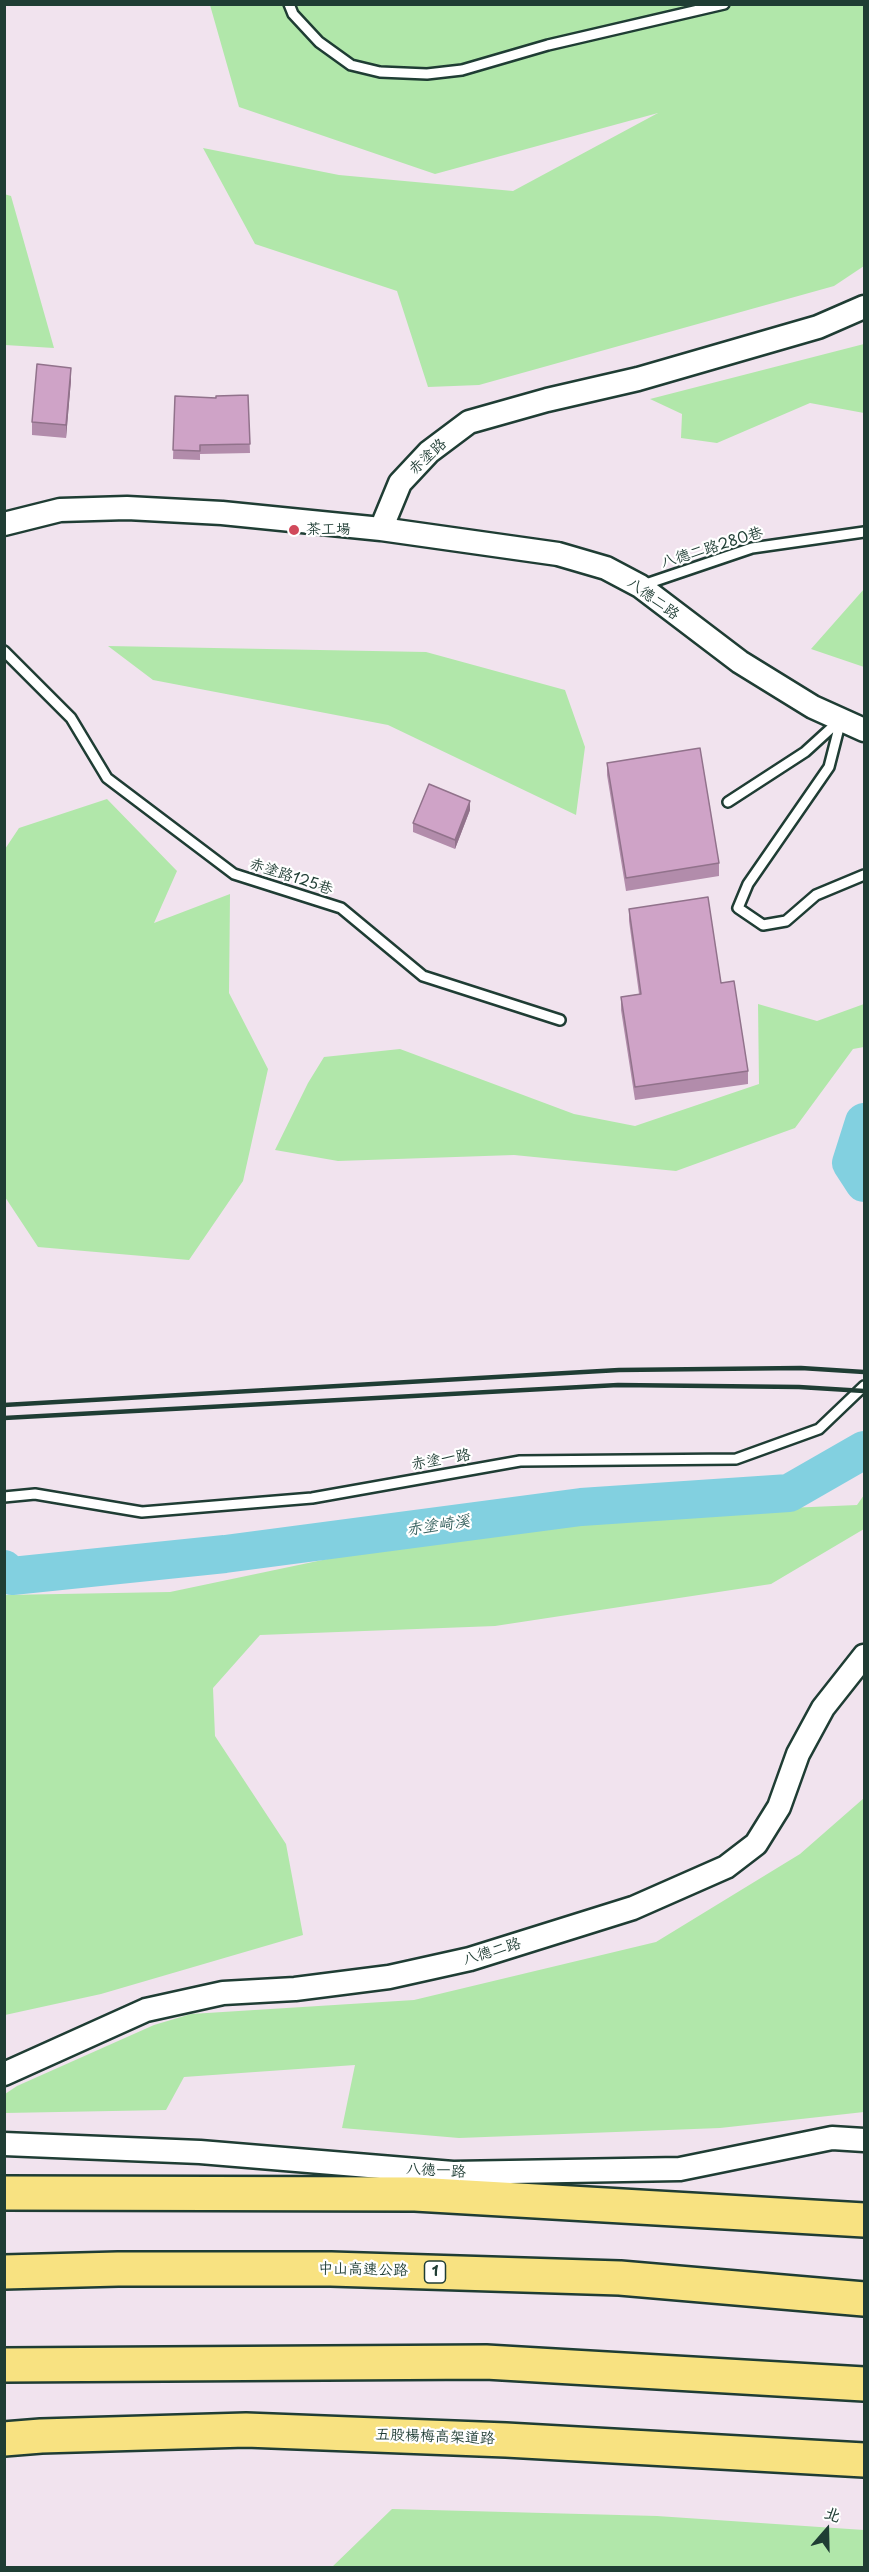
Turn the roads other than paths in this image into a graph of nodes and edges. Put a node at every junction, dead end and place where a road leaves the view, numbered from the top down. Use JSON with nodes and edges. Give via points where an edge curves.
{"nodes":[{"id":1,"x":289,"y":4,"type":"edge"},
{"id":2,"x":724,"y":4,"type":"edge"},
{"id":3,"x":864,"y":307,"type":"edge"},
{"id":4,"x":4,"y":524,"type":"edge"},
{"id":5,"x":381,"y":529,"type":"junction"},
{"id":6,"x":864,"y":532,"type":"edge"},
{"id":7,"x":640,"y":586,"type":"junction"},
{"id":8,"x":4,"y":651,"type":"edge"},
{"id":9,"x":841,"y":720,"type":"junction"},
{"id":10,"x":864,"y":730,"type":"edge"},
{"id":11,"x":728,"y":802,"type":"dead end"},
{"id":12,"x":864,"y":875,"type":"edge"},
{"id":13,"x":560,"y":1020,"type":"dead end"},
{"id":14,"x":864,"y":1386,"type":"edge"},
{"id":15,"x":4,"y":1497,"type":"edge"},
{"id":16,"x":864,"y":1656,"type":"edge"},
{"id":17,"x":4,"y":2074,"type":"edge"},
{"id":18,"x":864,"y":2140,"type":"edge"},
{"id":19,"x":4,"y":2144,"type":"edge"},
{"id":20,"x":4,"y":2193,"type":"edge"},
{"id":21,"x":864,"y":2220,"type":"edge"},
{"id":22,"x":4,"y":2272,"type":"edge"},
{"id":23,"x":864,"y":2299,"type":"edge"},
{"id":24,"x":4,"y":2365,"type":"edge"},
{"id":25,"x":864,"y":2384,"type":"edge"},
{"id":26,"x":4,"y":2439,"type":"edge"},
{"id":27,"x":864,"y":2460,"type":"edge"}],
"edges":[{"from":1,"to":2,"type":"lane","via":[[293,14],[319,42],[351,65],[380,72],[427,74],[462,70],[548,45]]},
{"from":3,"to":5,"type":"street","name":"赤塗路","via":[[818,327],[469,422],[429,452],[400,483]]},
{"from":4,"to":5,"type":"street","via":[[60,510],[127,508]]},
{"from":5,"to":7,"type":"street","name":"八德二路","via":[[558,554],[606,568]]},
{"from":6,"to":7,"type":"lane","name":"八德二路280巷","via":[[753,548]]},
{"from":7,"to":9,"type":"street","name":"八德二路","via":[[740,662]]},
{"from":8,"to":13,"type":"lane","name":"赤塗路125巷","via":[[71,718],[107,778],[234,874],[341,908],[423,975]]},
{"from":9,"to":10,"type":"street","name":"八德二路"},
{"from":9,"to":11,"type":"lane","via":[[805,752]]},
{"from":9,"to":12,"type":"lane","via":[[829,767],[748,884],[738,908],[763,925],[786,921],[816,895]]},
{"from":14,"to":15,"type":"lane","name":"赤塗一路","via":[[819,1429],[736,1459],[520,1461],[312,1498],[142,1512],[35,1494]]},
{"from":16,"to":17,"type":"street","name":"八德二路","via":[[823,1708],[798,1754],[779,1807],[756,1844],[726,1867],[633,1908],[470,1959],[389,1977],[224,1993],[146,2010]]},
{"from":18,"to":19,"type":"street","name":"八德一路","via":[[832,2138],[680,2169],[453,2173],[200,2152]]},
{"from":20,"to":21,"type":"highway","via":[[416,2194]]},
{"from":22,"to":23,"type":"highway","name":"中山高速公路","number":"1","via":[[319,2269],[597,2277]]},
{"from":24,"to":25,"type":"highway","via":[[486,2362]]},
{"from":26,"to":27,"type":"highway","name":"五股楊梅高架道路","via":[[246,2430]]}]}
